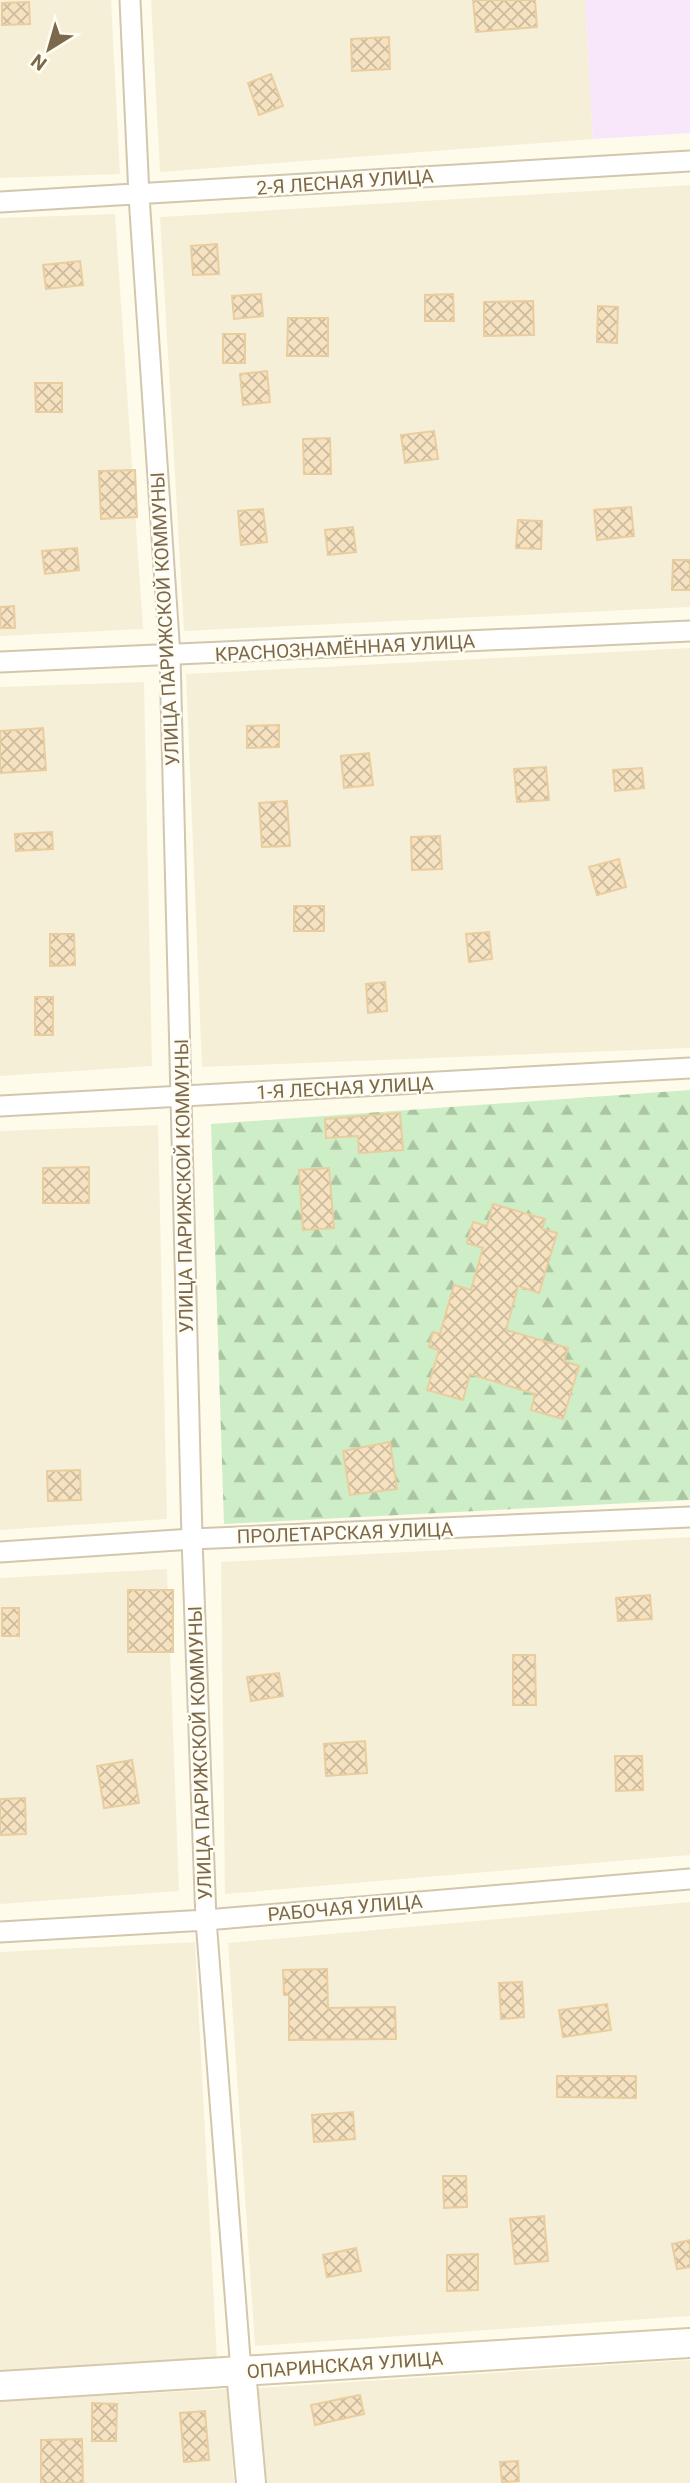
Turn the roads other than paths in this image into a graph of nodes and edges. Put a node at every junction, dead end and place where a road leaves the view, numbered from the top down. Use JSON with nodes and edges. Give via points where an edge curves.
{"nodes":[{"id":1,"x":130,"y":0,"type":"edge"},
{"id":2,"x":690,"y":162,"type":"edge"},
{"id":3,"x":139,"y":195,"type":"junction"},
{"id":4,"x":0,"y":202,"type":"edge"},
{"id":5,"x":690,"y":631,"type":"edge"},
{"id":6,"x":170,"y":656,"type":"junction"},
{"id":7,"x":0,"y":662,"type":"edge"},
{"id":8,"x":690,"y":1068,"type":"edge"},
{"id":9,"x":181,"y":1097,"type":"junction"},
{"id":10,"x":0,"y":1106,"type":"edge"},
{"id":11,"x":690,"y":1517,"type":"edge"},
{"id":12,"x":192,"y":1539,"type":"junction"},
{"id":13,"x":0,"y":1552,"type":"edge"},
{"id":14,"x":690,"y":1879,"type":"edge"},
{"id":15,"x":206,"y":1920,"type":"junction"},
{"id":16,"x":0,"y":1932,"type":"edge"},
{"id":17,"x":690,"y":2343,"type":"edge"},
{"id":18,"x":241,"y":2371,"type":"junction"},
{"id":19,"x":0,"y":2386,"type":"edge"},
{"id":20,"x":251,"y":2483,"type":"edge"}],
"edges":[{"from":1,"to":3,"type":"street","name":"УЛИЦА ПАРИЖСКОЙ КОММУНЫ"},
{"from":2,"to":3,"type":"street","name":"2-Я ЛЕСНАЯ УЛИЦА"},
{"from":3,"to":4,"type":"street","name":"2-Я ЛЕСНАЯ УЛИЦА"},
{"from":3,"to":6,"type":"street","name":"УЛИЦА ПАРИЖСКОЙ КОММУНЫ"},
{"from":5,"to":6,"type":"street","name":"КРАСНОЗНАМЁННАЯ УЛИЦА"},
{"from":6,"to":7,"type":"street","name":"КРАСНОЗНАМЁННАЯ УЛИЦА"},
{"from":6,"to":9,"type":"street","name":"УЛИЦА ПАРИЖСКОЙ КОММУНЫ"},
{"from":8,"to":9,"type":"street","name":"1-Я ЛЕСНАЯ УЛИЦА"},
{"from":9,"to":10,"type":"street","name":"1-Я ЛЕСНАЯ УЛИЦА"},
{"from":9,"to":12,"type":"street","name":"УЛИЦА ПАРИЖСКОЙ КОММУНЫ"},
{"from":11,"to":12,"type":"street","name":"ПРОЛЕТАРСКАЯ УЛИЦА"},
{"from":12,"to":13,"type":"street","name":"ПРОЛЕТАРСКАЯ УЛИЦА"},
{"from":12,"to":15,"type":"street","name":"УЛИЦА ПАРИЖСКОЙ КОММУНЫ"},
{"from":14,"to":15,"type":"street","name":"РАБОЧАЯ УЛИЦА"},
{"from":15,"to":16,"type":"street","name":"РАБОЧАЯ УЛИЦА"},
{"from":15,"to":18,"type":"street","name":"УЛИЦА ПАРИЖСКОЙ КОММУНЫ"},
{"from":17,"to":18,"type":"main road","name":"ОПАРИНСКАЯ УЛИЦА"},
{"from":18,"to":19,"type":"main road","name":"ОПАРИНСКАЯ УЛИЦА"},
{"from":18,"to":20,"type":"main road"}]}
